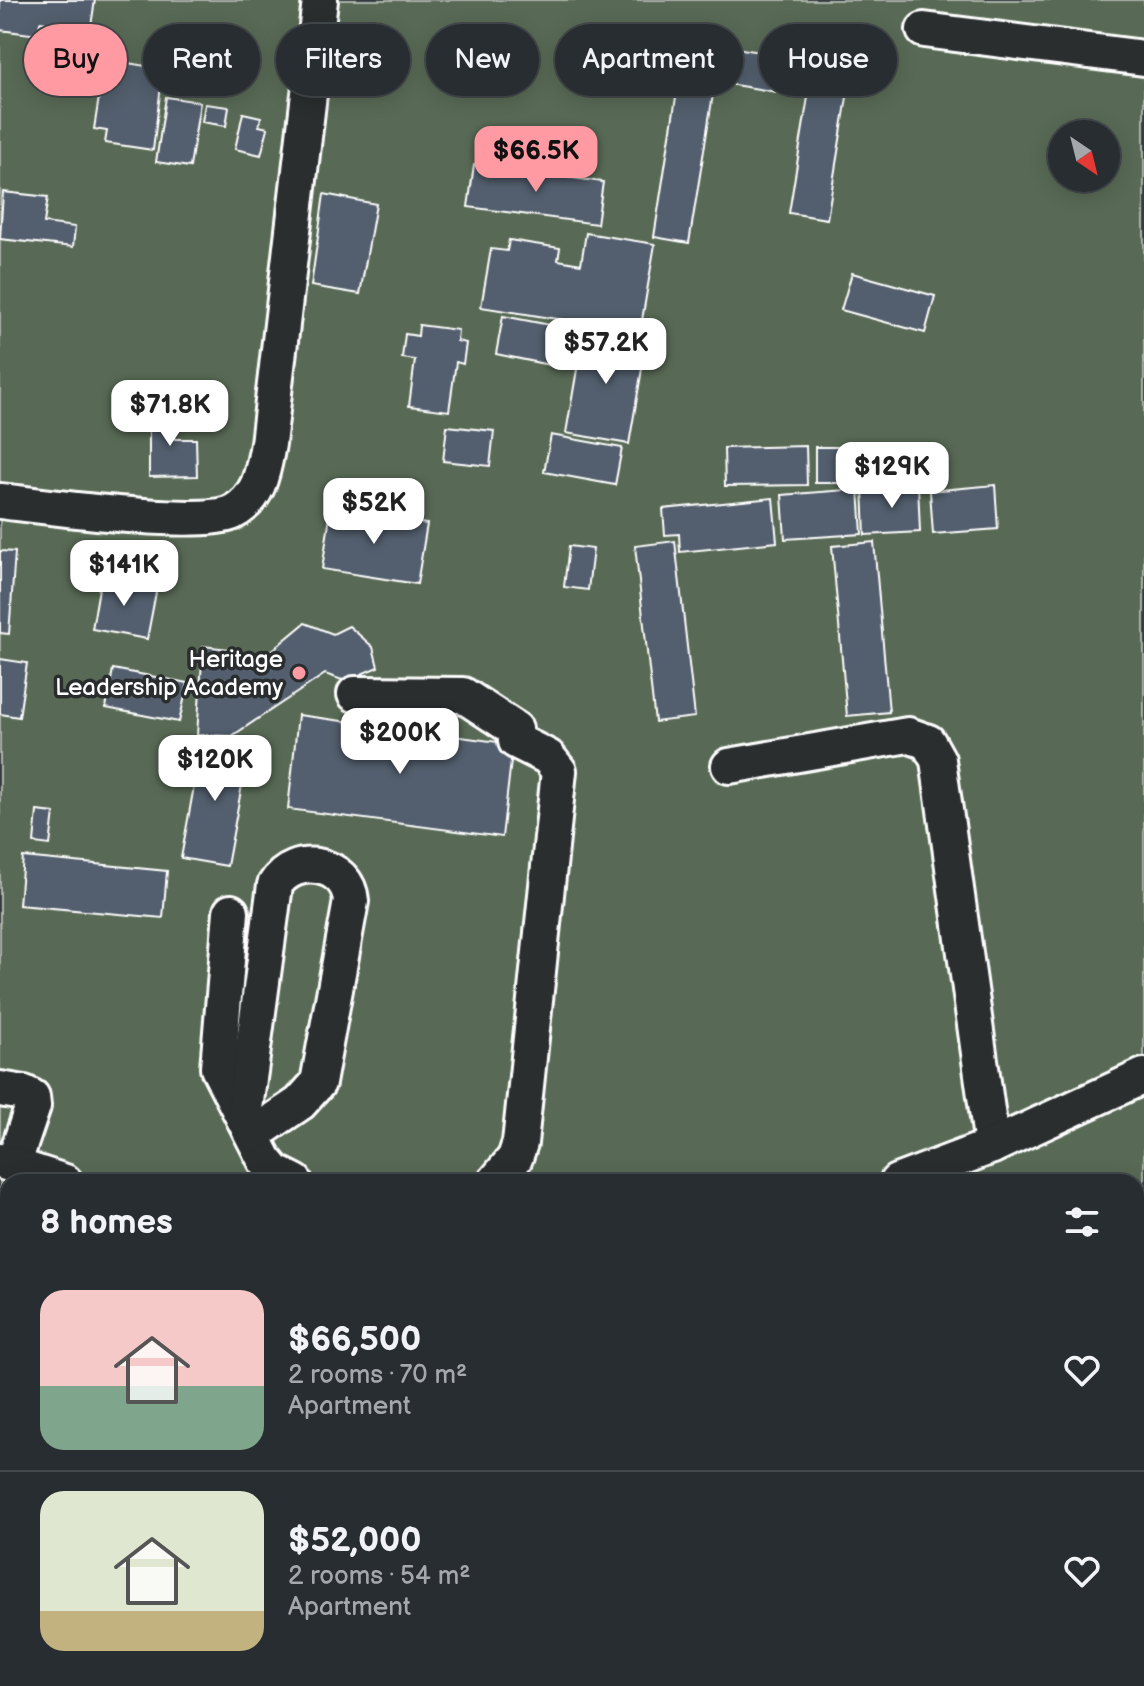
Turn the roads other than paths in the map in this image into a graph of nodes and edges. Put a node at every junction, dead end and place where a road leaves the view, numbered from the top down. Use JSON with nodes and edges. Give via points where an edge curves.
{"nodes":[{"id":1,"x":320,"y":0,"type":"edge"},
{"id":2,"x":924,"y":30,"type":"dead end"},
{"id":3,"x":1144,"y":58,"type":"edge"},
{"id":4,"x":0,"y":501,"type":"edge"},
{"id":5,"x":355,"y":694,"type":"dead end"},
{"id":6,"x":729,"y":766,"type":"dead end"},
{"id":7,"x":231,"y":912,"type":"dead end"},
{"id":8,"x":1144,"y":1076,"type":"edge"},
{"id":9,"x":0,"y":1089,"type":"edge"},
{"id":10,"x":249,"y":1125,"type":"junction"},
{"id":11,"x":992,"y":1146,"type":"junction"},
{"id":12,"x":6,"y":1163,"type":"edge"},
{"id":13,"x":36,"y":1174,"type":"edge"},
{"id":14,"x":279,"y":1174,"type":"edge"},
{"id":15,"x":502,"y":1174,"type":"edge"},
{"id":16,"x":918,"y":1174,"type":"edge"}],
"edges":[{"from":1,"to":4,"type":"street","via":[[268,444],[256,491],[231,513],[216,516],[125,514]]},
{"from":2,"to":3,"type":"street"},
{"from":5,"to":15,"type":"street","via":[[463,695],[515,729],[516,741],[548,757],[559,771],[520,1143]]},
{"from":6,"to":11,"type":"street","via":[[908,735],[928,742],[938,760]]},
{"from":7,"to":10,"type":"street","via":[[218,1068]]},
{"from":8,"to":11,"type":"street"},
{"from":9,"to":12,"type":"street","via":[[32,1097],[33,1106]]},
{"from":10,"to":10,"type":"street","via":[[275,885],[291,867],[335,871],[345,880],[351,901],[318,1083],[300,1103]]},
{"from":10,"to":14,"type":"street","via":[[265,1160]]},
{"from":11,"to":16,"type":"street"},
{"from":12,"to":13,"type":"street"}]}
